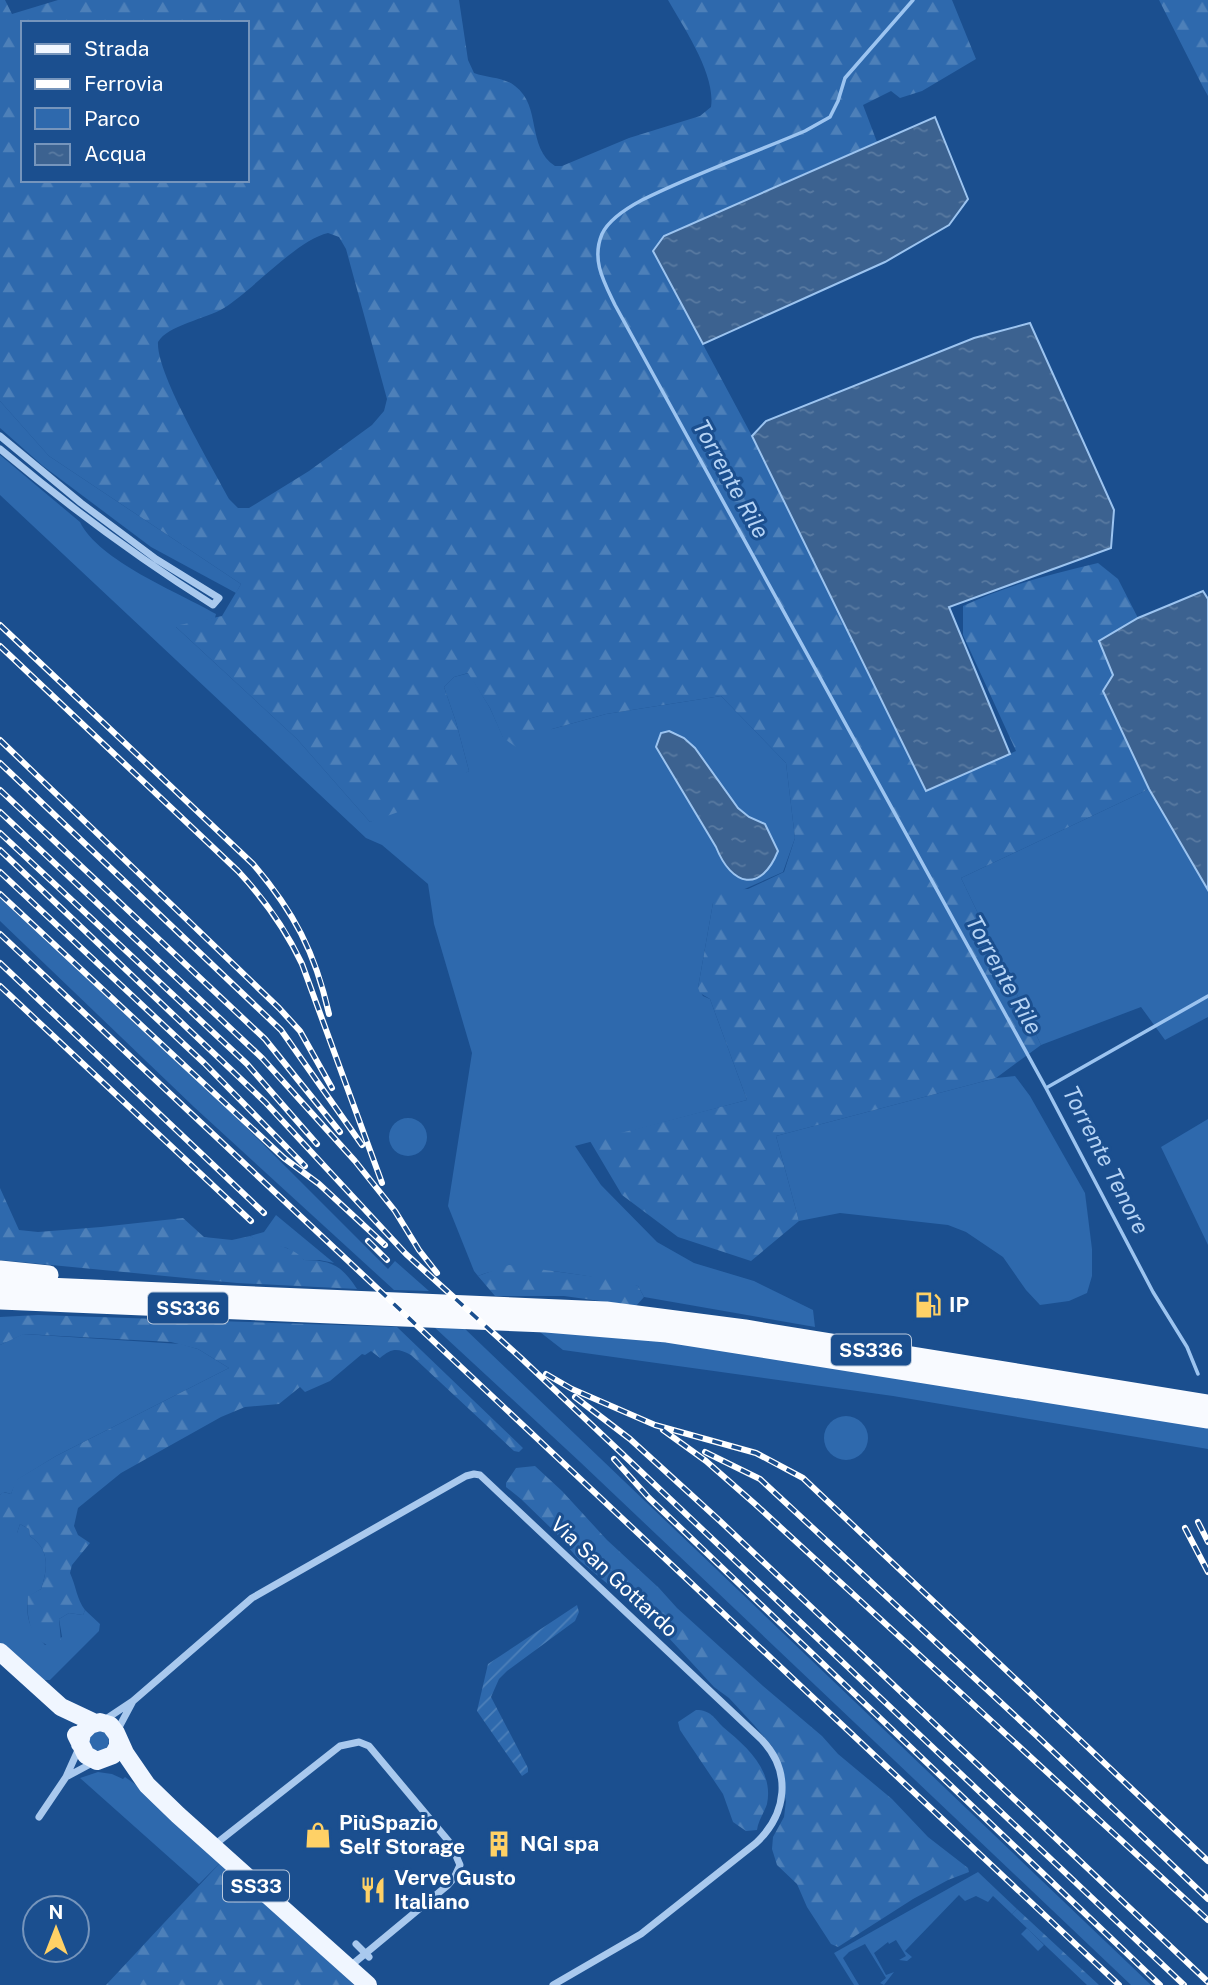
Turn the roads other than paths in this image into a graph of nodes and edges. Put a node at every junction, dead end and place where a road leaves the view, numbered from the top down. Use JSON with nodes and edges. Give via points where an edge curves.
{"nodes":[{"id":1,"x":0,"y":436,"type":"edge"},
{"id":2,"x":0,"y":449,"type":"edge"},
{"id":3,"x":0,"y":1270,"type":"edge"},
{"id":4,"x":0,"y":1285,"type":"edge"},
{"id":5,"x":168,"y":1299,"type":"junction"},
{"id":6,"x":0,"y":1300,"type":"edge"},
{"id":7,"x":370,"y":1307,"type":"junction"},
{"id":8,"x":0,"y":1314,"type":"edge"},
{"id":9,"x":1208,"y":1404,"type":"edge"},
{"id":10,"x":1208,"y":1419,"type":"edge"},
{"id":11,"x":0,"y":1652,"type":"edge"},
{"id":12,"x":134,"y":1701,"type":"junction"},
{"id":13,"x":61,"y":1707,"type":"junction"},
{"id":14,"x":97,"y":1723,"type":"junction"},
{"id":15,"x":117,"y":1736,"type":"junction"},
{"id":16,"x":80,"y":1744,"type":"junction"},
{"id":17,"x":100,"y":1760,"type":"junction"},
{"id":18,"x":66,"y":1777,"type":"junction"},
{"id":19,"x":147,"y":1784,"type":"junction"},
{"id":20,"x":39,"y":1816,"type":"dead end"},
{"id":21,"x":212,"y":1846,"type":"junction"},
{"id":22,"x":355,"y":1944,"type":"dead end"},
{"id":23,"x":366,"y":1955,"type":"junction"},
{"id":24,"x":347,"y":1968,"type":"junction"},
{"id":25,"x":368,"y":1985,"type":"edge"},
{"id":26,"x":553,"y":1985,"type":"edge"}],
"edges":[{"from":1,"to":2,"type":"street","via":[[91,511],[219,598],[213,605],[155,568]]},
{"from":3,"to":5,"type":"highway","via":[[73,1277]]},
{"from":4,"to":5,"type":"highway","number":"SS336"},
{"from":5,"to":6,"type":"highway","number":"SS336"},
{"from":5,"to":7,"type":"highway","number":"SS336"},
{"from":5,"to":8,"type":"highway"},
{"from":7,"to":9,"type":"highway","number":"SS336","via":[[533,1306],[606,1311]]},
{"from":7,"to":10,"type":"highway","number":"SS336","via":[[667,1333]]},
{"from":11,"to":13,"type":"main road","number":"SS33"},
{"from":12,"to":14,"type":"street","name":"Via San Gottardo"},
{"from":12,"to":15,"type":"street","name":"Via San Gottardo"},
{"from":12,"to":26,"type":"street","name":"Via San Gottardo","via":[[252,1598],[466,1476],[480,1475],[762,1740],[780,1772],[778,1815],[767,1833],[641,1934]]},
{"from":13,"to":14,"type":"main road","number":"SS33"},
{"from":13,"to":16,"type":"main road","number":"SS33"},
{"from":14,"to":15,"type":"main road","number":"SS33","via":[[110,1726]]},
{"from":14,"to":16,"type":"main road","via":[[82,1733]]},
{"from":15,"to":17,"type":"main road","via":[[116,1751]]},
{"from":15,"to":19,"type":"main road","number":"SS33"},
{"from":16,"to":17,"type":"main road","number":"SS33","via":[[86,1755]]},
{"from":16,"to":18,"type":"street"},
{"from":17,"to":18,"type":"street"},
{"from":17,"to":19,"type":"main road","number":"SS33"},
{"from":18,"to":20,"type":"street"},
{"from":19,"to":21,"type":"main road","number":"SS33"},
{"from":21,"to":23,"type":"street","via":[[340,1746],[359,1742],[369,1746],[451,1844],[460,1865],[448,1885]]},
{"from":21,"to":24,"type":"main road","number":"SS33"},
{"from":22,"to":23,"type":"street"},
{"from":23,"to":24,"type":"street"},
{"from":24,"to":25,"type":"main road","number":"SS33"}]}
